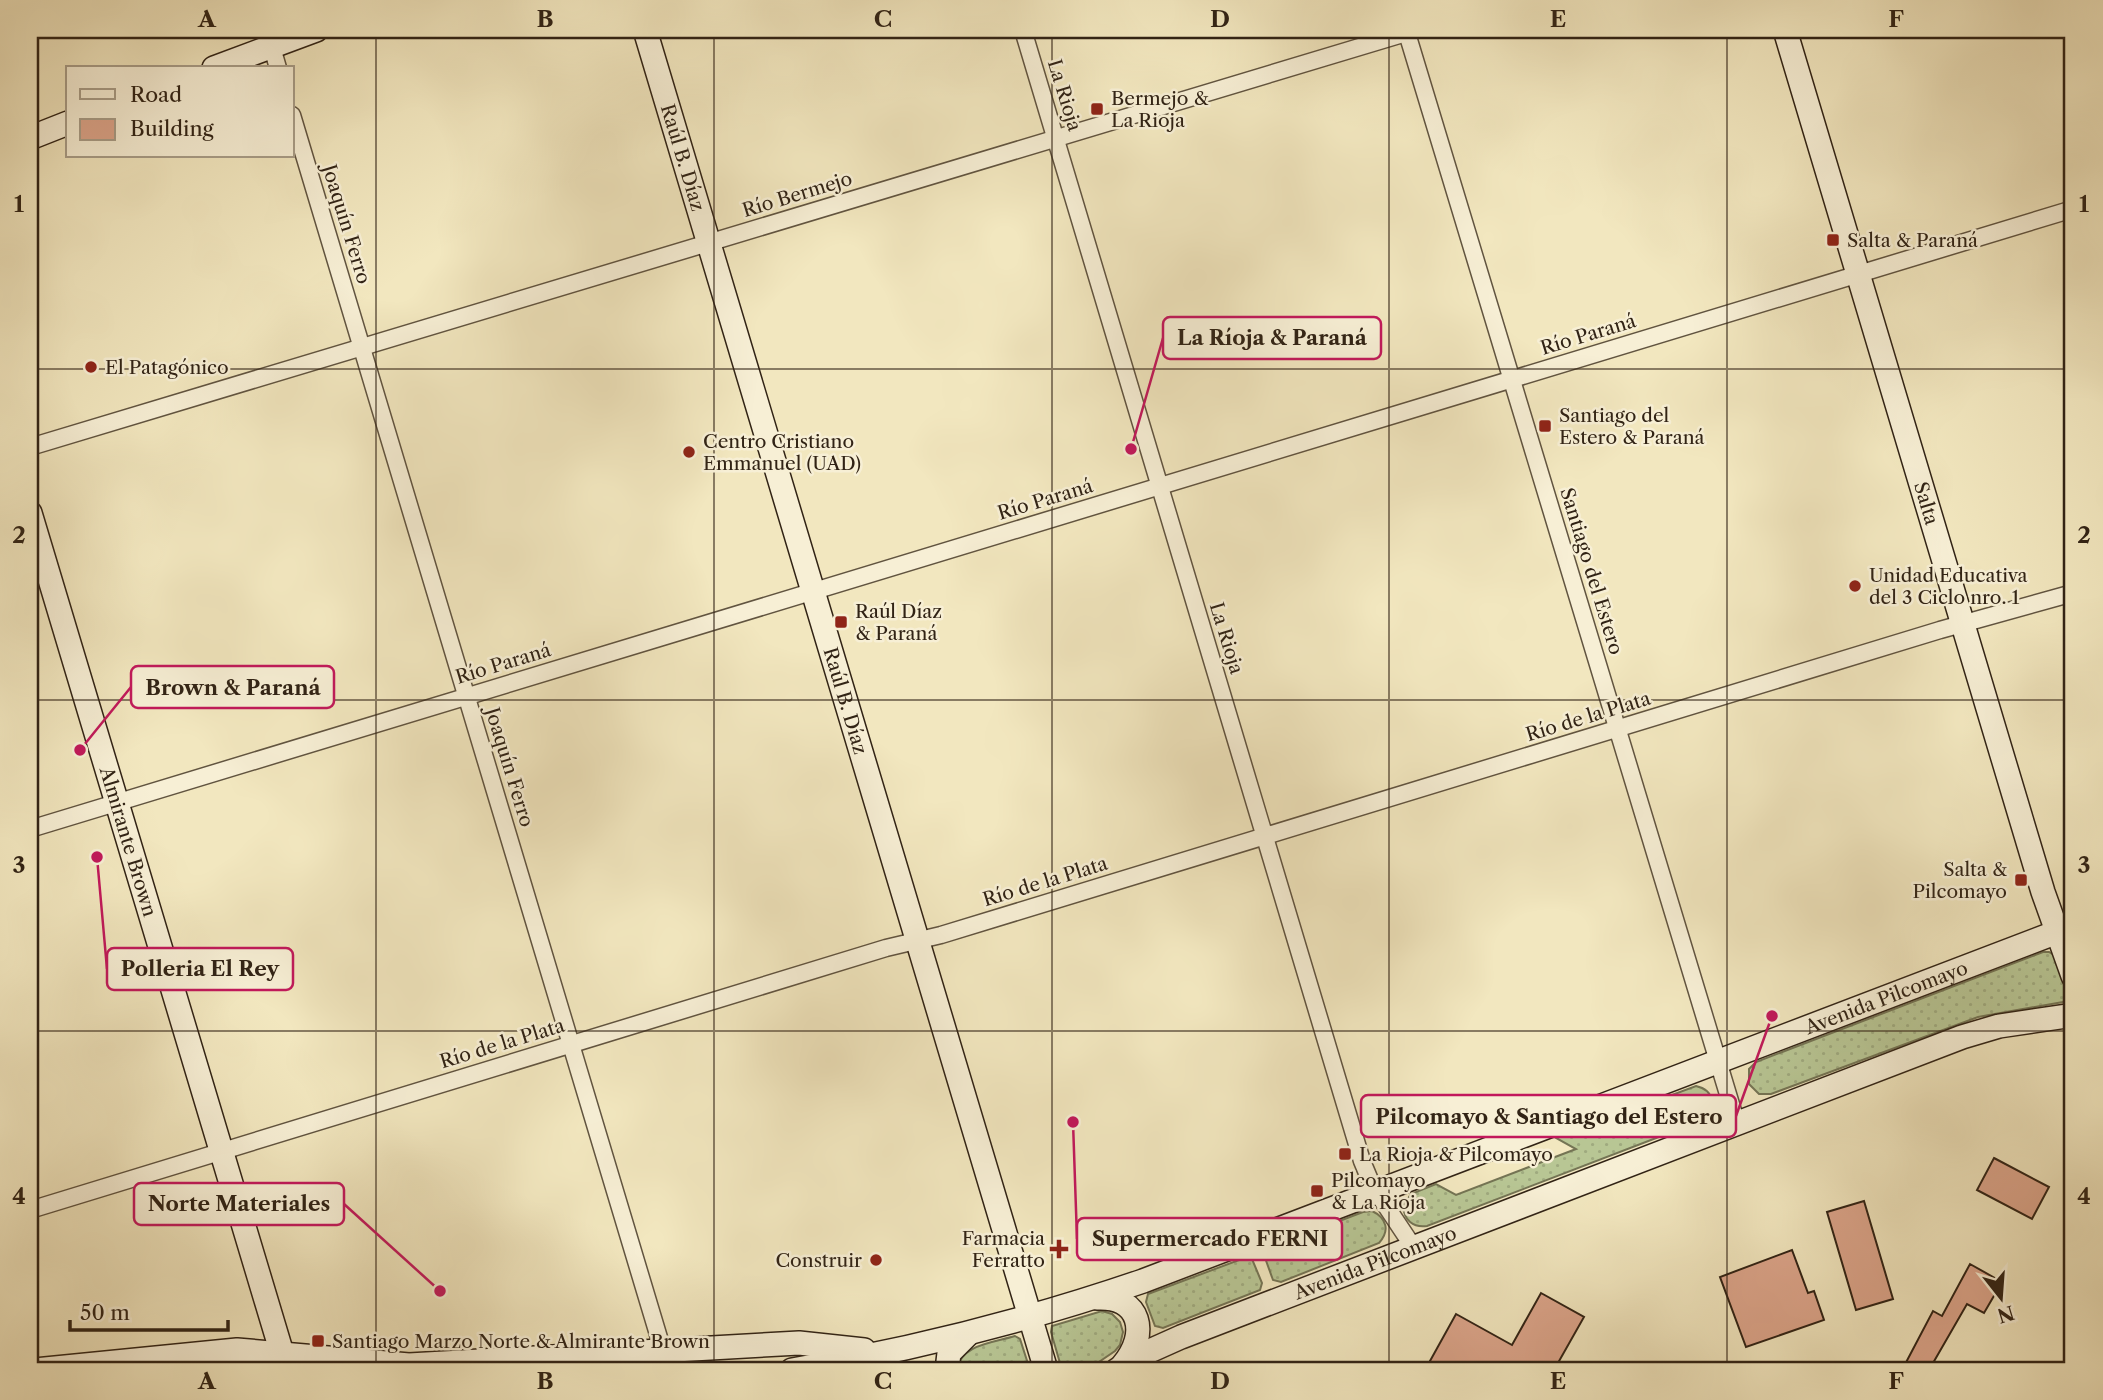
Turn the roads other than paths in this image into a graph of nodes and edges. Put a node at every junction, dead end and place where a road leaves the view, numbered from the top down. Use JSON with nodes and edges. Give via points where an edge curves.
{"nodes":[{"id":1,"x":316,"y":30,"type":"edge"},
{"id":2,"x":645,"y":30,"type":"edge"},
{"id":3,"x":1023,"y":30,"type":"edge"},
{"id":4,"x":1785,"y":30,"type":"edge"},
{"id":5,"x":1410,"y":31,"type":"edge"},
{"id":6,"x":272,"y":48,"type":"edge"},
{"id":7,"x":220,"y":66,"type":"edge"},
{"id":8,"x":294,"y":122,"type":"edge"},
{"id":9,"x":66,"y":124,"type":"edge"},
{"id":10,"x":30,"y":138,"type":"edge"},
{"id":11,"x":1056,"y":138,"type":"junction"},
{"id":12,"x":2073,"y":209,"type":"edge"},
{"id":13,"x":708,"y":243,"type":"junction"},
{"id":14,"x":1858,"y":275,"type":"junction"},
{"id":15,"x":362,"y":347,"type":"junction"},
{"id":16,"x":1512,"y":379,"type":"junction"},
{"id":17,"x":30,"y":447,"type":"edge"},
{"id":18,"x":1160,"y":486,"type":"junction"},
{"id":19,"x":30,"y":513,"type":"edge"},
{"id":20,"x":813,"y":591,"type":"junction"},
{"id":21,"x":2073,"y":593,"type":"edge"},
{"id":22,"x":1963,"y":625,"type":"junction"},
{"id":23,"x":467,"y":696,"type":"junction"},
{"id":24,"x":1618,"y":729,"type":"junction"},
{"id":25,"x":117,"y":802,"type":"junction"},
{"id":26,"x":30,"y":829,"type":"edge"},
{"id":27,"x":1265,"y":836,"type":"junction"},
{"id":28,"x":2065,"y":929,"type":"edge"},
{"id":29,"x":917,"y":940,"type":"junction"},
{"id":30,"x":2073,"y":976,"type":"edge"},
{"id":31,"x":2073,"y":1015,"type":"edge"},
{"id":32,"x":571,"y":1044,"type":"junction"},
{"id":33,"x":1718,"y":1062,"type":"junction"},
{"id":34,"x":1737,"y":1124,"type":"junction"},
{"id":35,"x":221,"y":1151,"type":"junction"},
{"id":36,"x":1377,"y":1192,"type":"junction"},
{"id":37,"x":30,"y":1210,"type":"edge"},
{"id":38,"x":1414,"y":1248,"type":"junction"},
{"id":39,"x":1090,"y":1299,"type":"junction"},
{"id":40,"x":1030,"y":1316,"type":"junction"},
{"id":41,"x":968,"y":1334,"type":"junction"},
{"id":42,"x":663,"y":1351,"type":"junction"},
{"id":43,"x":885,"y":1353,"type":"junction"},
{"id":44,"x":284,"y":1361,"type":"edge"},
{"id":45,"x":1119,"y":1369,"type":"edge"},
{"id":46,"x":35,"y":1370,"type":"edge"},
{"id":47,"x":792,"y":1370,"type":"edge"},
{"id":48,"x":947,"y":1370,"type":"edge"},
{"id":49,"x":1046,"y":1370,"type":"edge"}],
"edges":[{"from":1,"to":6,"type":"main road"},
{"from":2,"to":13,"type":"main road","name":"Raúl B. Díaz"},
{"from":3,"to":11,"type":"street","name":"La Rioja"},
{"from":4,"to":14,"type":"main road","name":"Salta"},
{"from":5,"to":11,"type":"street","name":"Río Bermejo"},
{"from":5,"to":16,"type":"street","name":"Santiago del Estero"},
{"from":6,"to":7,"type":"main road"},
{"from":8,"to":15,"type":"street","name":"Joaquín Ferro"},
{"from":9,"to":10,"type":"main road"},
{"from":11,"to":13,"type":"street","name":"Río Bermejo"},
{"from":11,"to":18,"type":"street","name":"La Rioja"},
{"from":12,"to":14,"type":"street","name":"Río Paraná"},
{"from":13,"to":15,"type":"street","name":"Río Bermejo"},
{"from":13,"to":20,"type":"main road","name":"Raúl B. Díaz"},
{"from":14,"to":16,"type":"street","name":"Río Paraná"},
{"from":14,"to":22,"type":"main road","name":"Salta"},
{"from":15,"to":17,"type":"street","name":"Río Bermejo"},
{"from":15,"to":23,"type":"street","name":"Joaquín Ferro"},
{"from":16,"to":18,"type":"street","name":"Río Paraná"},
{"from":16,"to":24,"type":"street","name":"Santiago del Estero"},
{"from":18,"to":20,"type":"street","name":"Río Paraná"},
{"from":18,"to":27,"type":"street","name":"La Rioja"},
{"from":19,"to":25,"type":"main road","name":"Almirante Brown"},
{"from":20,"to":23,"type":"street","name":"Río Paraná"},
{"from":20,"to":29,"type":"main road","name":"Raúl B. Díaz"},
{"from":21,"to":22,"type":"street","name":"Río de la Plata"},
{"from":22,"to":24,"type":"street","name":"Río de la Plata"},
{"from":22,"to":28,"type":"main road","name":"Salta"},
{"from":23,"to":25,"type":"street","name":"Río Paraná"},
{"from":23,"to":32,"type":"street","name":"Joaquín Ferro"},
{"from":24,"to":27,"type":"street","name":"Río de la Plata"},
{"from":24,"to":33,"type":"street","name":"Santiago del Estero"},
{"from":25,"to":26,"type":"street","name":"Río Paraná"},
{"from":25,"to":35,"type":"main road","name":"Almirante Brown"},
{"from":27,"to":29,"type":"street","name":"Río de la Plata"},
{"from":27,"to":36,"type":"street","name":"La Rioja","via":[[1362,1161]]},
{"from":28,"to":30,"type":"main road","name":"Salta"},
{"from":28,"to":33,"type":"main road","name":"Avenida Pilcomayo"},
{"from":29,"to":32,"type":"street","name":"Río de la Plata"},
{"from":29,"to":40,"type":"main road","name":"Raúl B. Díaz"},
{"from":31,"to":34,"type":"main road","name":"Avenida Pilcomayo","via":[[1973,1033]]},
{"from":32,"to":35,"type":"street","name":"Río de la Plata"},
{"from":32,"to":42,"type":"street","name":"Joaquín Ferro"},
{"from":33,"to":34,"type":"street","name":"Santiago del Estero"},
{"from":33,"to":36,"type":"main road","name":"Avenida Pilcomayo"},
{"from":34,"to":38,"type":"main road","name":"Avenida Pilcomayo"},
{"from":35,"to":37,"type":"street","name":"Río de la Plata"},
{"from":35,"to":44,"type":"main road","name":"Almirante Brown"},
{"from":36,"to":38,"type":"street","name":"La Rioja"},
{"from":36,"to":39,"type":"main road","name":"Avenida Pilcomayo"},
{"from":38,"to":45,"type":"main road","name":"Avenida Pilcomayo","via":[[1165,1343]]},
{"from":39,"to":40,"type":"main road","name":"Avenida Pilcomayo"},
{"from":39,"to":45,"type":"main road","via":[[1118,1300],[1134,1314],[1138,1339]]},
{"from":40,"to":41,"type":"main road","name":"Avenida Pilcomayo"},
{"from":40,"to":49,"type":"main road","name":"Raúl B. Díaz"},
{"from":41,"to":43,"type":"main road","name":"Avenida Pilcomayo"},
{"from":41,"to":48,"type":"main road","via":[[949,1353]]},
{"from":42,"to":43,"type":"main road","via":[[817,1343]]},
{"from":42,"to":44,"type":"main road","via":[[409,1365]]},
{"from":43,"to":47,"type":"main road","name":"Avenida Pilcomayo"},
{"from":44,"to":46,"type":"main road","via":[[221,1350]]}]}
